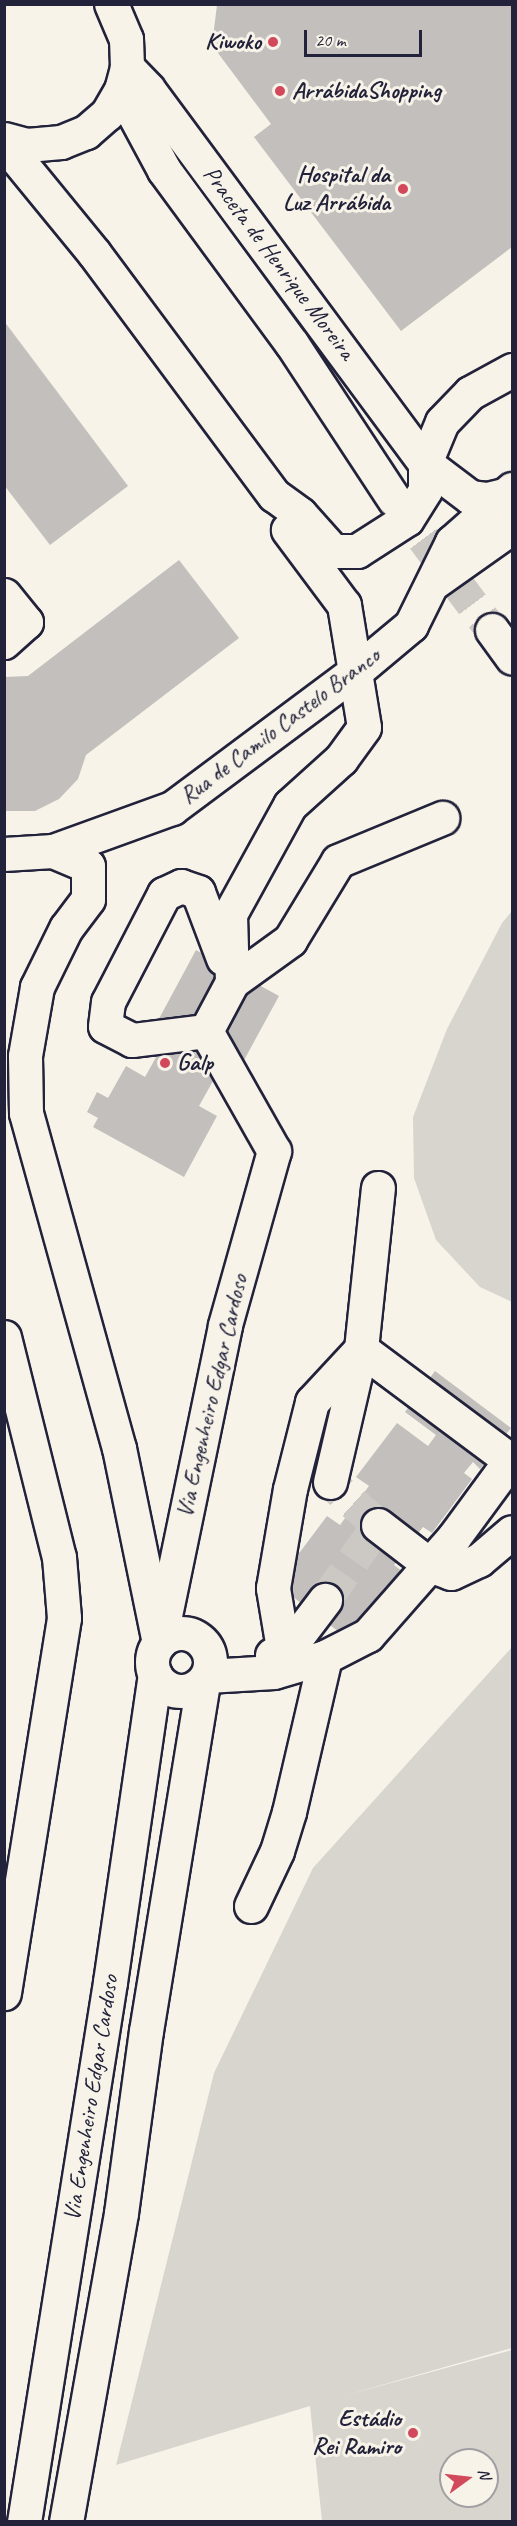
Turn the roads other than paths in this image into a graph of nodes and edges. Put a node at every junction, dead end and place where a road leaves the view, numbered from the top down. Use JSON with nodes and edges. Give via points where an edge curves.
{"nodes":[{"id":1,"x":111,"y":4,"type":"edge"},
{"id":2,"x":124,"y":79,"type":"junction"},
{"id":3,"x":4,"y":141,"type":"edge"},
{"id":4,"x":513,"y":370,"type":"edge"},
{"id":5,"x":425,"y":463,"type":"junction"},
{"id":6,"x":509,"y":492,"type":"edge"},
{"id":7,"x":274,"y":495,"type":"junction"},
{"id":8,"x":393,"y":499,"type":"tunnel mouth"},
{"id":9,"x":513,"y":527,"type":"edge"},
{"id":10,"x":431,"y":584,"type":"junction"},
{"id":11,"x":4,"y":595,"type":"edge"},
{"id":12,"x":492,"y":630,"type":"tunnel mouth"},
{"id":13,"x":4,"y":642,"type":"edge"},
{"id":14,"x":513,"y":658,"type":"edge"},
{"id":15,"x":356,"y":671,"type":"junction"},
{"id":16,"x":442,"y":818,"type":"dead end"},
{"id":17,"x":53,"y":851,"type":"junction"},
{"id":18,"x":4,"y":854,"type":"edge"},
{"id":19,"x":232,"y":982,"type":"junction"},
{"id":20,"x":206,"y":1031,"type":"junction"},
{"id":21,"x":4,"y":1078,"type":"edge"},
{"id":22,"x":26,"y":1113,"type":"junction"},
{"id":23,"x":378,"y":1188,"type":"dead end"},
{"id":24,"x":4,"y":1337,"type":"edge"},
{"id":25,"x":361,"y":1349,"type":"junction"},
{"id":26,"x":511,"y":1459,"type":"edge"},
{"id":27,"x":330,"y":1482,"type":"dead end"},
{"id":28,"x":378,"y":1525,"type":"dead end"},
{"id":29,"x":513,"y":1532,"type":"edge"},
{"id":30,"x":430,"y":1565,"type":"junction"},
{"id":31,"x":325,"y":1600,"type":"tunnel mouth"},
{"id":32,"x":284,"y":1654,"type":"junction"},
{"id":33,"x":325,"y":1657,"type":"junction"},
{"id":34,"x":157,"y":1659,"type":"junction"},
{"id":35,"x":207,"y":1674,"type":"junction"},
{"id":36,"x":252,"y":1906,"type":"dead end"},
{"id":37,"x":4,"y":1993,"type":"edge"},
{"id":38,"x":24,"y":2522,"type":"edge"},
{"id":39,"x":66,"y":2522,"type":"edge"}],
"edges":[{"from":1,"to":2,"type":"main road","name":"Praceta de Henrique Moreira","via":[[126,39]]},
{"from":2,"to":3,"type":"main road","via":[[106,114],[86,132],[61,142],[27,145]]},
{"from":2,"to":5,"type":"main road","name":"Praceta de Henrique Moreira","via":[[148,89]]},
{"from":2,"to":8,"type":"main road","name":"Praceta de Henrique Moreira","via":[[164,170],[292,344]]},
{"from":3,"to":7,"type":"main road","via":[[94,253]]},
{"from":4,"to":5,"type":"main road","via":[[454,406],[442,422]]},
{"from":5,"to":6,"type":"main road","name":"Praceta de Henrique Moreira","via":[[470,497]]},
{"from":5,"to":7,"type":"main road","via":[[424,490],[418,506],[406,519],[357,551],[333,551],[300,514]]},
{"from":6,"to":10,"type":"main road","via":[[452,542]]},
{"from":7,"to":15,"type":"main road","via":[[285,526],[344,605]]},
{"from":9,"to":10,"type":"main road","name":"Rua de Camilo Castelo Branco"},
{"from":10,"to":15,"type":"main road","name":"Rua de Camilo Castelo Branco","via":[[411,626]]},
{"from":11,"to":13,"type":"main road","via":[[26,622]]},
{"from":12,"to":14,"type":"main road"},
{"from":15,"to":17,"type":"main road","name":"Rua de Camilo Castelo Branco","via":[[172,808]]},
{"from":15,"to":19,"type":"main road","via":[[364,727],[341,759],[290,805],[230,914]]},
{"from":16,"to":19,"type":"main road","via":[[338,861],[290,940]]},
{"from":17,"to":18,"type":"main road","name":"Rua de Camilo Castelo Branco"},
{"from":17,"to":22,"type":"main road","via":[[88,866],[88,899],[66,928],[37,987],[25,1056]]},
{"from":19,"to":20,"type":"main road"},
{"from":19,"to":20,"type":"main road","via":[[198,892],[181,886],[164,894],[108,1002],[105,1026],[132,1040]]},
{"from":20,"to":34,"type":"main road","name":"Via Engenheiro Edgar Cardoso","via":[[274,1151],[225,1325]]},
{"from":21,"to":22,"type":"main road"},
{"from":22,"to":34,"type":"main road","via":[[109,1407]]},
{"from":23,"to":25,"type":"main road"},
{"from":24,"to":37,"type":"main road","via":[[59,1557],[64,1618]]},
{"from":25,"to":26,"type":"main road"},
{"from":25,"to":27,"type":"main road"},
{"from":25,"to":32,"type":"main road","via":[[312,1402],[290,1489],[273,1588]]},
{"from":26,"to":30,"type":"main road"},
{"from":28,"to":30,"type":"main road"},
{"from":29,"to":30,"type":"main road","via":[[479,1560],[451,1573]]},
{"from":30,"to":33,"type":"main road","via":[[368,1635]]},
{"from":31,"to":32,"type":"main road"},
{"from":32,"to":35,"type":"main road"},
{"from":33,"to":35,"type":"main road","via":[[274,1672]]},
{"from":33,"to":36,"type":"main road","via":[[292,1803],[277,1851]]},
{"from":34,"to":35,"type":"main road","via":[[176,1691],[195,1688]]},
{"from":34,"to":35,"type":"main road","via":[[177,1634],[196,1637],[209,1653]]},
{"from":34,"to":38,"type":"main road","name":"Via Engenheiro Edgar Cardoso","via":[[109,1994]]},
{"from":35,"to":39,"type":"main road","name":"Via Engenheiro Edgar Cardoso","via":[[182,1808],[121,2213]]}]}
